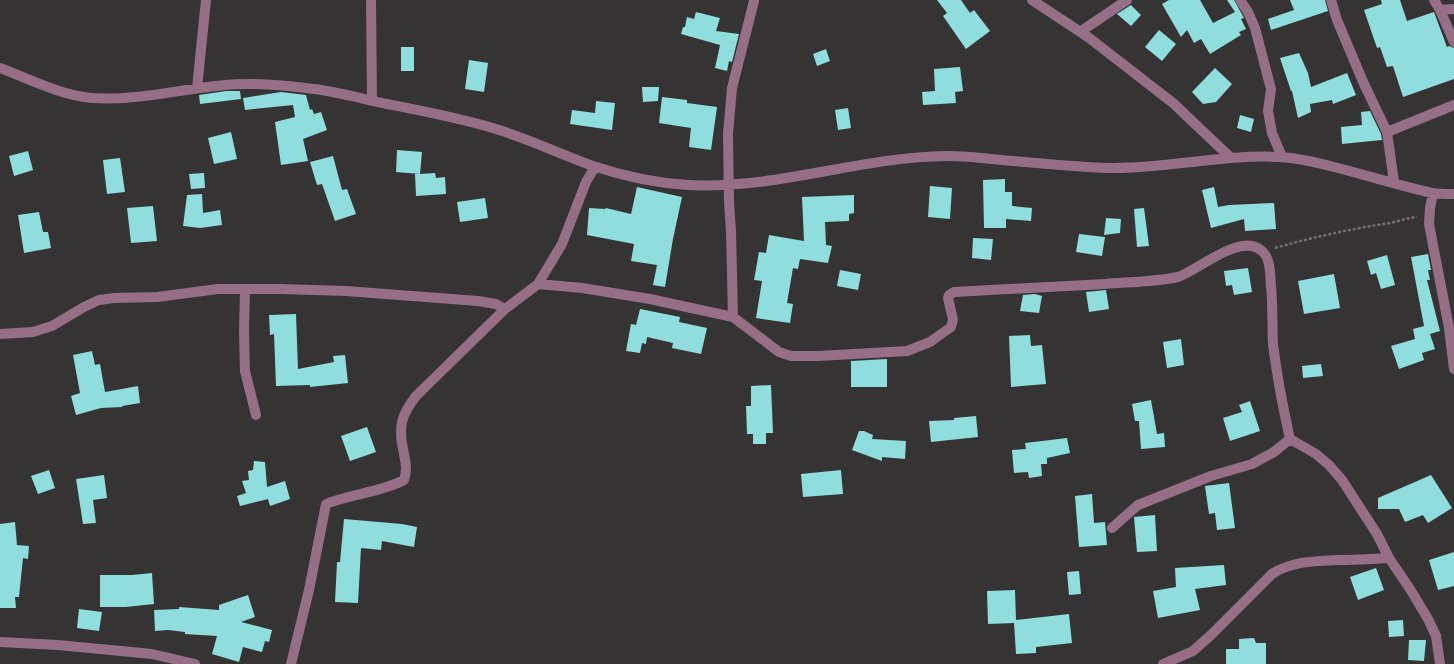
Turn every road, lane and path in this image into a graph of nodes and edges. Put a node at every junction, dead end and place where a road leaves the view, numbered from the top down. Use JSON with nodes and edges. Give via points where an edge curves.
{"nodes":[{"id":1,"x":206,"y":0,"type":"edge"},
{"id":2,"x":371,"y":0,"type":"edge"},
{"id":3,"x":754,"y":0,"type":"edge"},
{"id":4,"x":1032,"y":0,"type":"edge"},
{"id":5,"x":1127,"y":0,"type":"edge"},
{"id":6,"x":1240,"y":0,"type":"edge"},
{"id":7,"x":1331,"y":0,"type":"edge"},
{"id":8,"x":1434,"y":0,"type":"edge"},
{"id":9,"x":1454,"y":9,"type":"edge"},
{"id":10,"x":1440,"y":10,"type":"junction"},
{"id":11,"x":1080,"y":32,"type":"junction"},
{"id":12,"x":1454,"y":42,"type":"edge"},
{"id":13,"x":0,"y":68,"type":"edge"},
{"id":14,"x":197,"y":88,"type":"junction"},
{"id":15,"x":372,"y":101,"type":"junction"},
{"id":16,"x":1454,"y":105,"type":"edge"},
{"id":17,"x":1387,"y":132,"type":"junction"},
{"id":18,"x":1282,"y":157,"type":"junction"},
{"id":19,"x":1231,"y":158,"type":"junction"},
{"id":20,"x":595,"y":167,"type":"junction"},
{"id":21,"x":1394,"y":182,"type":"junction"},
{"id":22,"x":728,"y":184,"type":"junction"},
{"id":23,"x":1433,"y":193,"type":"junction"},
{"id":24,"x":1453,"y":193,"type":"edge"},
{"id":25,"x":1430,"y":216,"type":"junction"},
{"id":26,"x":1263,"y":252,"type":"junction"},
{"id":27,"x":538,"y":284,"type":"junction"},
{"id":28,"x":245,"y":290,"type":"junction"},
{"id":29,"x":505,"y":309,"type":"junction"},
{"id":30,"x":733,"y":317,"type":"junction"},
{"id":31,"x":0,"y":334,"type":"edge"},
{"id":32,"x":1454,"y":370,"type":"edge"},
{"id":33,"x":256,"y":415,"type":"dead end"},
{"id":34,"x":1290,"y":439,"type":"junction"},
{"id":35,"x":1112,"y":528,"type":"dead end"},
{"id":36,"x":1389,"y":558,"type":"junction"},
{"id":37,"x":0,"y":642,"type":"edge"},
{"id":38,"x":152,"y":659,"type":"edge"},
{"id":39,"x":195,"y":664,"type":"edge"},
{"id":40,"x":291,"y":664,"type":"edge"},
{"id":41,"x":1163,"y":664,"type":"edge"},
{"id":42,"x":1440,"y":664,"type":"edge"}],
"edges":[{"from":1,"to":14,"type":"street"},
{"from":2,"to":15,"type":"street"},
{"from":3,"to":22,"type":"street","via":[[732,88],[728,134]]},
{"from":4,"to":11,"type":"street"},
{"from":5,"to":11,"type":"street"},
{"from":6,"to":18,"type":"street","via":[[1255,28],[1271,89],[1269,117],[1272,133]]},
{"from":7,"to":17,"type":"street","via":[[1364,84]]},
{"from":8,"to":10,"type":"street"},
{"from":9,"to":10,"type":"street"},
{"from":10,"to":12,"type":"street"},
{"from":11,"to":19,"type":"street","via":[[1173,103]]},
{"from":13,"to":14,"type":"street","via":[[57,90],[92,98]]},
{"from":14,"to":15,"type":"street","via":[[253,83],[319,89]]},
{"from":15,"to":20,"type":"street","via":[[495,129]]},
{"from":16,"to":17,"type":"street"},
{"from":17,"to":21,"type":"street"},
{"from":18,"to":19,"type":"street"},
{"from":18,"to":21,"type":"street"},
{"from":19,"to":22,"type":"street","via":[[1172,165],[1110,168],[948,156],[872,163],[778,180]]},
{"from":20,"to":22,"type":"street","via":[[688,185]]},
{"from":20,"to":27,"type":"street","via":[[586,182],[562,244]]},
{"from":21,"to":23,"type":"street"},
{"from":22,"to":30,"type":"street"},
{"from":23,"to":24,"type":"street"},
{"from":23,"to":25,"type":"street"},
{"from":25,"to":26,"type":"path","via":[[1406,218]]},
{"from":25,"to":32,"type":"street","via":[[1429,224],[1449,328]]},
{"from":26,"to":30,"type":"street","via":[[1253,246],[1237,248],[1179,276],[1154,281],[954,292],[948,298],[953,320],[951,327],[930,342],[907,351],[791,356],[778,352]]},
{"from":26,"to":34,"type":"street","via":[[1269,266],[1273,343]]},
{"from":27,"to":29,"type":"street"},
{"from":27,"to":30,"type":"street","via":[[650,299]]},
{"from":28,"to":29,"type":"street","via":[[346,291],[463,300],[496,304]]},
{"from":28,"to":31,"type":"street","via":[[218,289],[157,297],[99,300],[84,306],[52,326],[33,332]]},
{"from":28,"to":33,"type":"street","via":[[245,371]]},
{"from":29,"to":40,"type":"street","via":[[416,396],[409,406],[400,429],[407,465],[404,480],[326,504]]},
{"from":34,"to":35,"type":"street","via":[[1274,452],[1252,464],[1211,476],[1138,505]]},
{"from":34,"to":36,"type":"street","via":[[1316,454],[1342,480],[1377,534]]},
{"from":36,"to":41,"type":"street","via":[[1304,562],[1280,569],[1193,651]]},
{"from":36,"to":42,"type":"street","via":[[1428,619],[1436,636]]},
{"from":37,"to":38,"type":"street","via":[[58,645]]},
{"from":38,"to":39,"type":"street"}]}
